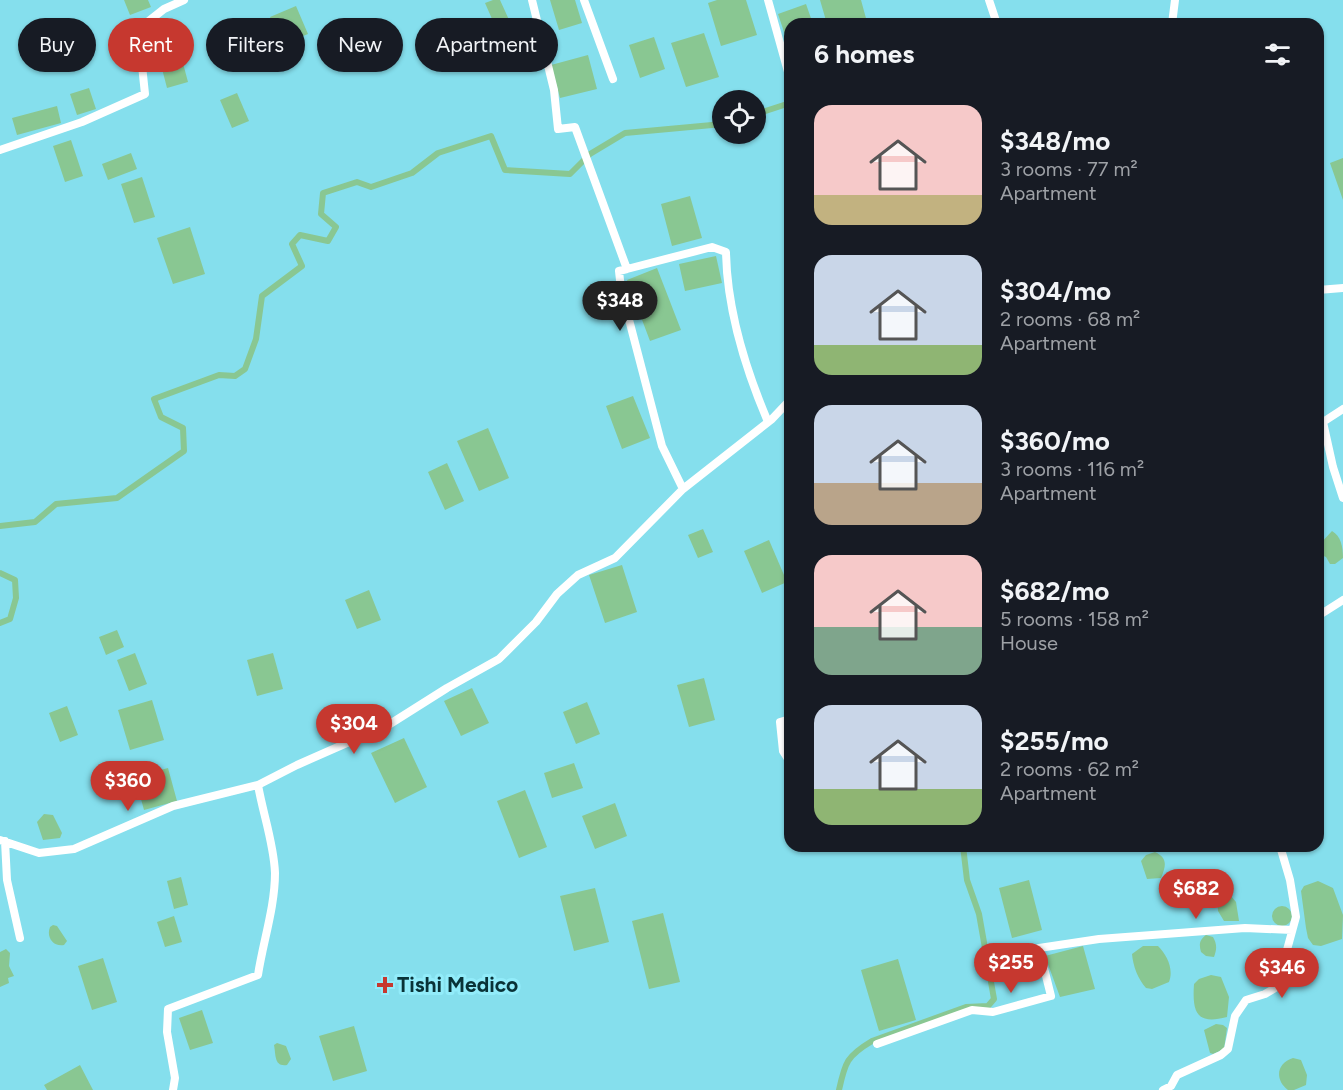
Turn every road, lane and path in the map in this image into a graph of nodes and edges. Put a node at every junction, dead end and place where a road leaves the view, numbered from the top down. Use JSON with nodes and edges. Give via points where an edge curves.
{"nodes":[{"id":1,"x":184,"y":0,"type":"edge"},
{"id":2,"x":532,"y":0,"type":"edge"},
{"id":3,"x":584,"y":0,"type":"edge"},
{"id":4,"x":768,"y":0,"type":"edge"},
{"id":5,"x":989,"y":0,"type":"edge"},
{"id":6,"x":1175,"y":0,"type":"edge"},
{"id":7,"x":995,"y":18,"type":"edge"},
{"id":8,"x":1173,"y":18,"type":"edge"},
{"id":9,"x":784,"y":57,"type":"edge"},
{"id":10,"x":613,"y":79,"type":"dead end"},
{"id":11,"x":0,"y":150,"type":"edge"},
{"id":12,"x":627,"y":269,"type":"junction"},
{"id":13,"x":1343,"y":288,"type":"edge"},
{"id":14,"x":1324,"y":290,"type":"edge"},
{"id":15,"x":784,"y":406,"type":"edge"},
{"id":16,"x":1343,"y":409,"type":"edge"},
{"id":17,"x":1324,"y":421,"type":"edge"},
{"id":18,"x":768,"y":422,"type":"junction"},
{"id":19,"x":1324,"y":434,"type":"edge"},
{"id":20,"x":683,"y":489,"type":"junction"},
{"id":21,"x":1343,"y":498,"type":"edge"},
{"id":22,"x":1343,"y":600,"type":"edge"},
{"id":23,"x":1324,"y":612,"type":"edge"},
{"id":24,"x":784,"y":721,"type":"edge"},
{"id":25,"x":784,"y":753,"type":"edge"},
{"id":26,"x":258,"y":785,"type":"junction"},
{"id":27,"x":2,"y":840,"type":"edge"},
{"id":28,"x":1282,"y":852,"type":"edge"},
{"id":29,"x":1292,"y":930,"type":"junction"},
{"id":30,"x":20,"y":938,"type":"dead end"},
{"id":31,"x":877,"y":1044,"type":"dead end"},
{"id":32,"x":173,"y":1090,"type":"edge"},
{"id":33,"x":1163,"y":1090,"type":"edge"}],
"edges":[{"from":1,"to":11,"type":"street","via":[[145,24],[141,56],[145,94],[82,122]]},
{"from":2,"to":12,"type":"street","via":[[554,90],[558,129],[574,127]]},
{"from":3,"to":10,"type":"street"},
{"from":4,"to":9,"type":"street"},
{"from":5,"to":7,"type":"street"},
{"from":6,"to":8,"type":"street"},
{"from":12,"to":18,"type":"street","via":[[712,247],[726,252],[739,341]]},
{"from":12,"to":20,"type":"street","via":[[619,272],[621,289],[662,446]]},
{"from":13,"to":14,"type":"street"},
{"from":15,"to":18,"type":"street"},
{"from":16,"to":17,"type":"street"},
{"from":18,"to":20,"type":"street"},
{"from":19,"to":21,"type":"street"},
{"from":20,"to":26,"type":"street","via":[[615,558],[578,575],[557,594],[499,659],[390,724]]},
{"from":22,"to":23,"type":"street"},
{"from":24,"to":25,"type":"street","via":[[780,722]]},
{"from":26,"to":27,"type":"street","via":[[173,806],[74,849],[39,853]]},
{"from":26,"to":32,"type":"street","via":[[275,875],[258,975],[168,1009]]},
{"from":27,"to":30,"type":"street"},
{"from":28,"to":29,"type":"street","via":[[1296,917]]},
{"from":29,"to":31,"type":"street","via":[[1245,928],[1099,939],[1038,948],[1051,996],[993,1012],[972,1010]]},
{"from":29,"to":33,"type":"street","via":[[1275,988],[1246,1000],[1235,1016],[1228,1049],[1178,1075]]}]}
